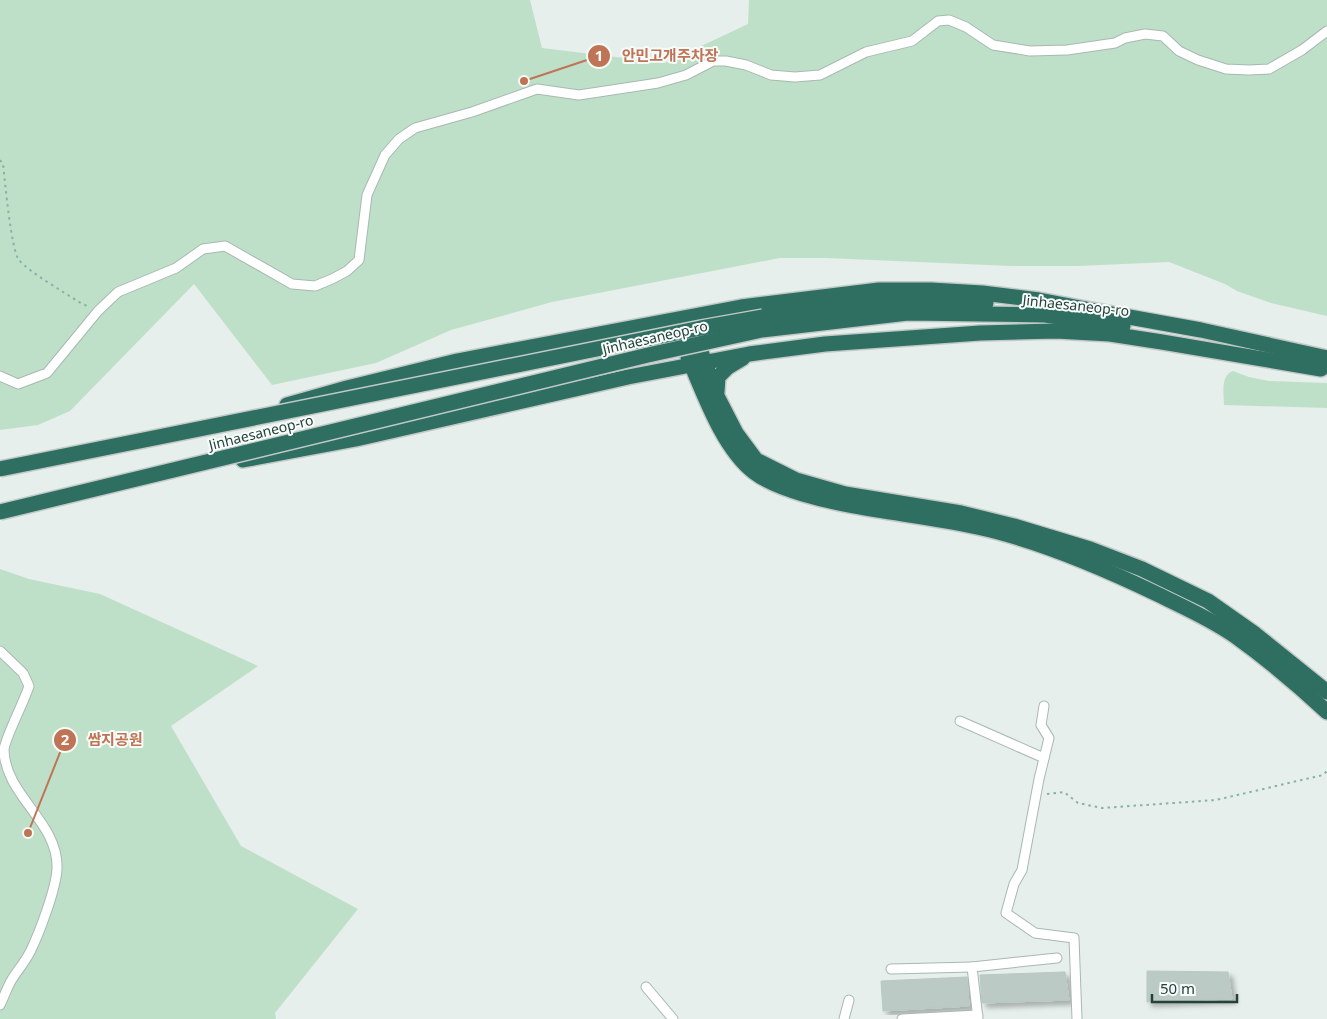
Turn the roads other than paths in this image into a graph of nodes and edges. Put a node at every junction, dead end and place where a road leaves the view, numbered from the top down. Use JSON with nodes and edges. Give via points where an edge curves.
{"nodes":[{"id":1,"x":1327,"y":31,"type":"edge"},
{"id":2,"x":931,"y":302,"type":"junction"},
{"id":3,"x":974,"y":303,"type":"junction"},
{"id":4,"x":678,"y":319,"type":"junction"},
{"id":5,"x":762,"y":324,"type":"junction"},
{"id":6,"x":749,"y":354,"type":"junction"},
{"id":7,"x":698,"y":363,"type":"junction"},
{"id":8,"x":1325,"y":366,"type":"edge"},
{"id":9,"x":658,"y":371,"type":"junction"},
{"id":10,"x":0,"y":376,"type":"edge"},
{"id":11,"x":711,"y":397,"type":"junction"},
{"id":12,"x":228,"y":423,"type":"junction"},
{"id":13,"x":0,"y":469,"type":"edge"},
{"id":14,"x":141,"y":478,"type":"junction"},
{"id":15,"x":0,"y":512,"type":"edge"},
{"id":16,"x":0,"y":651,"type":"edge"},
{"id":17,"x":1327,"y":692,"type":"edge"},
{"id":18,"x":1044,"y":706,"type":"dead end"},
{"id":19,"x":1327,"y":712,"type":"edge"},
{"id":20,"x":960,"y":721,"type":"dead end"},
{"id":21,"x":1044,"y":758,"type":"junction"},
{"id":22,"x":1057,"y":958,"type":"dead end"},
{"id":23,"x":972,"y":967,"type":"junction"},
{"id":24,"x":891,"y":969,"type":"dead end"},
{"id":25,"x":646,"y":987,"type":"dead end"},
{"id":26,"x":849,"y":1000,"type":"dead end"},
{"id":27,"x":0,"y":1005,"type":"edge"},
{"id":28,"x":978,"y":1017,"type":"edge"},
{"id":29,"x":673,"y":1019,"type":"edge"},
{"id":30,"x":844,"y":1019,"type":"edge"},
{"id":31,"x":902,"y":1019,"type":"edge"},
{"id":32,"x":1077,"y":1019,"type":"edge"}],
"edges":[{"from":1,"to":10,"type":"street","via":[[1269,69],[1249,70],[1226,69],[1198,60],[1163,36],[1146,34],[1067,50],[1030,50],[993,46],[966,27],[949,20],[938,21],[912,41],[866,52],[820,75],[771,75],[746,65],[713,61],[686,75],[658,83],[579,95],[536,89],[464,115],[415,128],[399,139],[385,156],[366,194],[359,260],[347,271],[315,286],[292,284],[225,246],[203,249],[176,268],[118,292],[98,311],[47,373],[18,384]]},
{"from":2,"to":3,"type":"highway","name":"Jinhaesaneop-ro"},
{"from":2,"to":4,"type":"highway","via":[[879,290],[741,307]]},
{"from":2,"to":5,"type":"highway","name":"Jinhaesaneop-ro","via":[[838,307]]},
{"from":3,"to":8,"type":"highway","name":"Jinhaesaneop-ro","via":[[1112,324]]},
{"from":3,"to":8,"type":"highway","name":"Jinhaesaneop-ro","via":[[1044,304],[1201,330]]},
{"from":4,"to":7,"type":"highway","via":[[695,335]]},
{"from":4,"to":12,"type":"highway","bridge":true,"via":[[457,361],[347,388]]},
{"from":5,"to":12,"type":"highway","name":"Jinhaesaneop-ro","bridge":true,"via":[[701,328]]},
{"from":5,"to":14,"type":"highway","name":"Jinhaesaneop-ro","bridge":true,"via":[[648,355]]},
{"from":6,"to":7,"type":"highway"},
{"from":6,"to":8,"type":"highway","via":[[825,344],[1056,331],[1110,334]]},
{"from":6,"to":11,"type":"highway","via":[[718,377]]},
{"from":7,"to":9,"type":"highway"},
{"from":7,"to":11,"type":"highway"},
{"from":9,"to":11,"type":"highway","via":[[681,375]]},
{"from":9,"to":14,"type":"highway","bridge":true,"via":[[356,439]]},
{"from":11,"to":17,"type":"highway","via":[[756,460],[796,480],[845,494],[1014,526],[1133,566],[1208,601]]},
{"from":11,"to":19,"type":"highway","via":[[731,448],[754,472],[782,488],[830,502],[977,527],[1061,553],[1120,576],[1193,611],[1234,636]]},
{"from":12,"to":13,"type":"highway","name":"Jinhaesaneop-ro","bridge":true},
{"from":14,"to":15,"type":"highway","name":"Jinhaesaneop-ro","bridge":true},
{"from":16,"to":27,"type":"street","via":[[23,673],[29,686],[4,748],[7,770],[51,838],[57,870],[30,952]]},
{"from":18,"to":21,"type":"street","via":[[1042,725],[1049,738]]},
{"from":20,"to":21,"type":"street"},
{"from":21,"to":32,"type":"street","via":[[1022,870],[1014,884],[1006,913],[1035,933],[1074,938]]},
{"from":22,"to":23,"type":"street"},
{"from":23,"to":24,"type":"street"},
{"from":23,"to":28,"type":"street"},
{"from":25,"to":29,"type":"street"},
{"from":26,"to":30,"type":"street"},
{"from":28,"to":31,"type":"street"}]}
